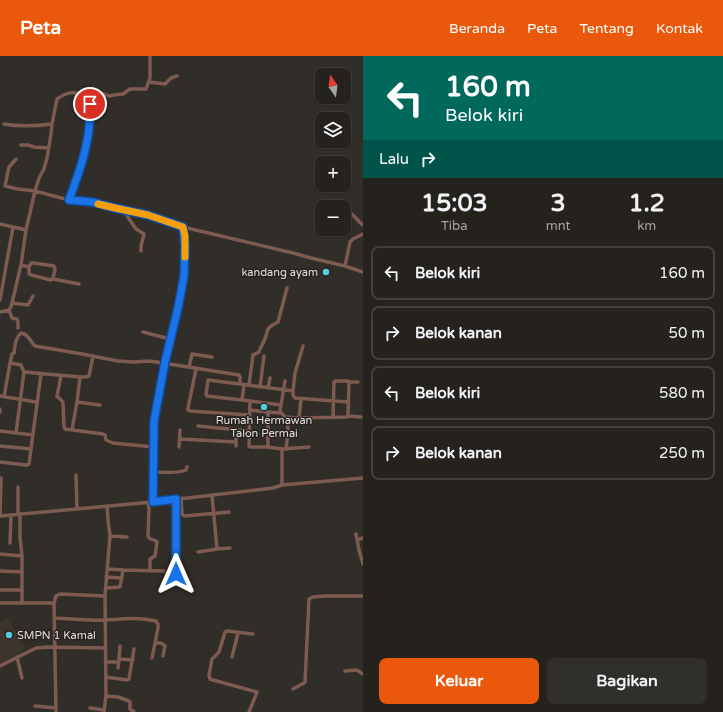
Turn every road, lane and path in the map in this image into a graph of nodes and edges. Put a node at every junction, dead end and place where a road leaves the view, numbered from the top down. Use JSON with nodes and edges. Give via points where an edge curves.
{"nodes":[{"id":1,"x":150,"y":56,"type":"edge"},
{"id":2,"x":177,"y":76,"type":"dead end"},
{"id":3,"x":149,"y":82,"type":"junction"},
{"id":4,"x":91,"y":94,"type":"junction"},
{"id":5,"x":4,"y":124,"type":"dead end"},
{"id":6,"x":52,"y":124,"type":"junction"},
{"id":7,"x":21,"y":145,"type":"dead end"},
{"id":8,"x":49,"y":148,"type":"junction"},
{"id":9,"x":16,"y":159,"type":"dead end"},
{"id":10,"x":35,"y":191,"type":"junction"},
{"id":11,"x":69,"y":200,"type":"junction"},
{"id":12,"x":123,"y":210,"type":"junction"},
{"id":13,"x":351,"y":213,"type":"edge"},
{"id":14,"x":0,"y":224,"type":"edge"},
{"id":15,"x":363,"y":225,"type":"edge"},
{"id":16,"x":13,"y":227,"type":"junction"},
{"id":17,"x":183,"y":227,"type":"junction"},
{"id":18,"x":26,"y":230,"type":"junction"},
{"id":19,"x":363,"y":234,"type":"edge"},
{"id":20,"x":141,"y":251,"type":"dead end"},
{"id":21,"x":21,"y":265,"type":"junction"},
{"id":22,"x":345,"y":266,"type":"junction"},
{"id":23,"x":30,"y":267,"type":"junction"},
{"id":24,"x":363,"y":272,"type":"edge"},
{"id":25,"x":2,"y":279,"type":"edge"},
{"id":26,"x":52,"y":279,"type":"junction"},
{"id":27,"x":79,"y":284,"type":"dead end"},
{"id":28,"x":287,"y":288,"type":"dead end"},
{"id":29,"x":33,"y":296,"type":"dead end"},
{"id":30,"x":0,"y":301,"type":"edge"},
{"id":31,"x":12,"y":303,"type":"junction"},
{"id":32,"x":9,"y":310,"type":"junction"},
{"id":33,"x":0,"y":312,"type":"edge"},
{"id":34,"x":18,"y":328,"type":"dead end"},
{"id":35,"x":142,"y":332,"type":"dead end"},
{"id":36,"x":170,"y":339,"type":"junction"},
{"id":37,"x":303,"y":346,"type":"dead end"},
{"id":38,"x":93,"y":356,"type":"junction"},
{"id":39,"x":264,"y":356,"type":"dead end"},
{"id":40,"x":212,"y":357,"type":"dead end"},
{"id":41,"x":165,"y":362,"type":"junction"},
{"id":42,"x":10,"y":363,"type":"junction"},
{"id":43,"x":189,"y":367,"type":"junction"},
{"id":44,"x":196,"y":369,"type":"junction"},
{"id":45,"x":24,"y":372,"type":"junction"},
{"id":46,"x":41,"y":374,"type":"junction"},
{"id":47,"x":60,"y":376,"type":"junction"},
{"id":48,"x":80,"y":377,"type":"junction"},
{"id":49,"x":270,"y":378,"type":"dead end"},
{"id":50,"x":285,"y":381,"type":"dead end"},
{"id":51,"x":349,"y":382,"type":"junction"},
{"id":52,"x":358,"y":382,"type":"dead end"},
{"id":53,"x":242,"y":384,"type":"junction"},
{"id":54,"x":249,"y":385,"type":"junction"},
{"id":55,"x":260,"y":387,"type":"junction"},
{"id":56,"x":268,"y":388,"type":"junction"},
{"id":57,"x":284,"y":390,"type":"junction"},
{"id":58,"x":293,"y":391,"type":"junction"},
{"id":59,"x":2,"y":396,"type":"edge"},
{"id":60,"x":20,"y":399,"type":"junction"},
{"id":61,"x":301,"y":399,"type":"junction"},
{"id":62,"x":242,"y":400,"type":"junction"},
{"id":63,"x":250,"y":401,"type":"junction"},
{"id":64,"x":36,"y":402,"type":"junction"},
{"id":65,"x":77,"y":402,"type":"junction"},
{"id":66,"x":333,"y":402,"type":"junction"},
{"id":67,"x":348,"y":402,"type":"junction"},
{"id":68,"x":281,"y":404,"type":"junction"},
{"id":69,"x":100,"y":405,"type":"dead end"},
{"id":70,"x":0,"y":409,"type":"edge"},
{"id":71,"x":250,"y":410,"type":"junction"},
{"id":72,"x":0,"y":412,"type":"edge"},
{"id":73,"x":268,"y":412,"type":"junction"},
{"id":74,"x":281,"y":413,"type":"junction"},
{"id":75,"x":249,"y":415,"type":"junction"},
{"id":76,"x":347,"y":416,"type":"junction"},
{"id":77,"x":285,"y":417,"type":"junction"},
{"id":78,"x":333,"y":417,"type":"junction"},
{"id":79,"x":361,"y":417,"type":"dead end"},
{"id":80,"x":299,"y":418,"type":"junction"},
{"id":81,"x":198,"y":426,"type":"dead end"},
{"id":82,"x":236,"y":429,"type":"junction"},
{"id":83,"x":72,"y":430,"type":"junction"},
{"id":84,"x":180,"y":430,"type":"dead end"},
{"id":85,"x":0,"y":431,"type":"edge"},
{"id":86,"x":249,"y":431,"type":"junction"},
{"id":87,"x":16,"y":433,"type":"junction"},
{"id":88,"x":32,"y":435,"type":"junction"},
{"id":89,"x":180,"y":439,"type":"junction"},
{"id":90,"x":0,"y":446,"type":"edge"},
{"id":91,"x":154,"y":447,"type":"junction"},
{"id":92,"x":179,"y":447,"type":"dead end"},
{"id":93,"x":268,"y":447,"type":"junction"},
{"id":94,"x":310,"y":447,"type":"dead end"},
{"id":95,"x":31,"y":449,"type":"junction"},
{"id":96,"x":284,"y":449,"type":"junction"},
{"id":97,"x":0,"y":462,"type":"edge"},
{"id":98,"x":187,"y":467,"type":"dead end"},
{"id":99,"x":153,"y":472,"type":"junction"},
{"id":100,"x":76,"y":475,"type":"dead end"},
{"id":101,"x":0,"y":478,"type":"edge"},
{"id":102,"x":6,"y":478,"type":"dead end"},
{"id":103,"x":363,"y":478,"type":"edge"},
{"id":104,"x":282,"y":485,"type":"junction"},
{"id":105,"x":18,"y":487,"type":"dead end"},
{"id":106,"x":212,"y":495,"type":"junction"},
{"id":107,"x":178,"y":499,"type":"junction"},
{"id":108,"x":151,"y":502,"type":"junction"},
{"id":109,"x":107,"y":506,"type":"junction"},
{"id":110,"x":77,"y":509,"type":"junction"},
{"id":111,"x":228,"y":512,"type":"dead end"},
{"id":112,"x":19,"y":514,"type":"junction"},
{"id":113,"x":213,"y":514,"type":"junction"},
{"id":114,"x":11,"y":515,"type":"junction"},
{"id":115,"x":0,"y":516,"type":"edge"},
{"id":116,"x":356,"y":534,"type":"dead end"},
{"id":117,"x":110,"y":536,"type":"junction"},
{"id":118,"x":127,"y":537,"type":"dead end"},
{"id":119,"x":363,"y":538,"type":"edge"},
{"id":120,"x":357,"y":540,"type":"junction"},
{"id":121,"x":10,"y":543,"type":"dead end"},
{"id":122,"x":230,"y":548,"type":"dead end"},
{"id":123,"x":217,"y":549,"type":"junction"},
{"id":124,"x":198,"y":552,"type":"dead end"},
{"id":125,"x":0,"y":554,"type":"edge"},
{"id":126,"x":22,"y":556,"type":"junction"},
{"id":127,"x":363,"y":564,"type":"edge"},
{"id":128,"x":108,"y":569,"type":"junction"},
{"id":129,"x":123,"y":570,"type":"junction"},
{"id":130,"x":0,"y":571,"type":"edge"},
{"id":131,"x":150,"y":571,"type":"junction"},
{"id":132,"x":164,"y":571,"type":"dead end"},
{"id":133,"x":22,"y":572,"type":"junction"},
{"id":134,"x":176,"y":574,"type":"dead end"},
{"id":135,"x":106,"y":577,"type":"junction"},
{"id":136,"x":121,"y":578,"type":"junction"},
{"id":137,"x":106,"y":588,"type":"junction"},
{"id":138,"x":0,"y":590,"type":"edge"},
{"id":139,"x":22,"y":590,"type":"junction"},
{"id":140,"x":105,"y":596,"type":"junction"},
{"id":141,"x":363,"y":596,"type":"edge"},
{"id":142,"x":0,"y":603,"type":"edge"},
{"id":143,"x":22,"y":603,"type":"junction"},
{"id":144,"x":54,"y":603,"type":"junction"},
{"id":145,"x":55,"y":618,"type":"junction"},
{"id":146,"x":105,"y":620,"type":"junction"},
{"id":147,"x":238,"y":632,"type":"junction"},
{"id":148,"x":253,"y":634,"type":"dead end"},
{"id":149,"x":155,"y":643,"type":"junction"},
{"id":150,"x":120,"y":646,"type":"dead end"},
{"id":151,"x":56,"y":647,"type":"junction"},
{"id":152,"x":105,"y":648,"type":"junction"},
{"id":153,"x":134,"y":649,"type":"dead end"},
{"id":154,"x":163,"y":656,"type":"dead end"},
{"id":155,"x":17,"y":657,"type":"junction"},
{"id":156,"x":232,"y":657,"type":"dead end"},
{"id":157,"x":152,"y":658,"type":"dead end"},
{"id":158,"x":133,"y":660,"type":"junction"},
{"id":159,"x":119,"y":661,"type":"junction"},
{"id":160,"x":106,"y":662,"type":"junction"},
{"id":161,"x":0,"y":666,"type":"edge"},
{"id":162,"x":118,"y":668,"type":"dead end"},
{"id":163,"x":345,"y":670,"type":"dead end"},
{"id":164,"x":363,"y":674,"type":"edge"},
{"id":165,"x":106,"y":677,"type":"junction"},
{"id":166,"x":22,"y":678,"type":"dead end"},
{"id":167,"x":294,"y":689,"type":"dead end"},
{"id":168,"x":106,"y":696,"type":"junction"},
{"id":169,"x":35,"y":706,"type":"dead end"},
{"id":170,"x":90,"y":708,"type":"dead end"},
{"id":171,"x":56,"y":710,"type":"edge"},
{"id":172,"x":104,"y":711,"type":"edge"},
{"id":173,"x":134,"y":712,"type":"edge"},
{"id":174,"x":249,"y":712,"type":"edge"}],
"edges":[{"from":1,"to":3,"type":"street"},
{"from":2,"to":3,"type":"street","via":[[165,84]]},
{"from":3,"to":4,"type":"street","via":[[144,90],[130,89],[123,94],[109,96],[98,92]]},
{"from":4,"to":6,"type":"street","via":[[63,94],[57,99]]},
{"from":4,"to":11,"type":"street","via":[[89,130],[78,178]]},
{"from":5,"to":6,"type":"street"},
{"from":6,"to":8,"type":"street"},
{"from":7,"to":8,"type":"street"},
{"from":8,"to":10,"type":"street"},
{"from":9,"to":10,"type":"street","via":[[9,167],[5,186]]},
{"from":10,"to":11,"type":"street"},
{"from":10,"to":18,"type":"street"},
{"from":11,"to":12,"type":"street","via":[[92,202]]},
{"from":12,"to":17,"type":"street","via":[[148,215]]},
{"from":12,"to":20,"type":"street","via":[[136,229],[144,234]]},
{"from":13,"to":15,"type":"street"},
{"from":14,"to":16,"type":"street"},
{"from":16,"to":18,"type":"street"},
{"from":16,"to":25,"type":"street"},
{"from":17,"to":22,"type":"street"},
{"from":17,"to":36,"type":"street","via":[[184,276]]},
{"from":18,"to":21,"type":"street"},
{"from":19,"to":22,"type":"street","via":[[350,242]]},
{"from":21,"to":23,"type":"street"},
{"from":21,"to":31,"type":"street"},
{"from":22,"to":24,"type":"street"},
{"from":23,"to":26,"type":"street","via":[[29,274]]},
{"from":23,"to":26,"type":"street","via":[[31,263],[54,266],[56,269]]},
{"from":25,"to":30,"type":"street"},
{"from":26,"to":27,"type":"street"},
{"from":28,"to":54,"type":"street","via":[[278,322],[268,329],[259,352],[253,355]]},
{"from":29,"to":31,"type":"street","via":[[28,305]]},
{"from":31,"to":32,"type":"street"},
{"from":32,"to":33,"type":"street"},
{"from":32,"to":34,"type":"street","via":[[12,318],[17,319]]},
{"from":35,"to":36,"type":"street"},
{"from":36,"to":41,"type":"street"},
{"from":37,"to":58,"type":"street"},
{"from":38,"to":41,"type":"street","via":[[118,361]]},
{"from":38,"to":42,"type":"street","via":[[35,346],[27,335],[21,333],[15,343]]},
{"from":38,"to":48,"type":"street","via":[[88,376]]},
{"from":39,"to":55,"type":"street"},
{"from":40,"to":43,"type":"street","via":[[192,354]]},
{"from":41,"to":43,"type":"street"},
{"from":41,"to":91,"type":"street","via":[[154,421]]},
{"from":42,"to":45,"type":"street","via":[[21,365]]},
{"from":42,"to":59,"type":"street"},
{"from":43,"to":44,"type":"street"},
{"from":44,"to":53,"type":"street","via":[[239,375]]},
{"from":44,"to":75,"type":"street","via":[[188,410]]},
{"from":45,"to":46,"type":"street"},
{"from":45,"to":60,"type":"street"},
{"from":46,"to":47,"type":"street"},
{"from":46,"to":64,"type":"street"},
{"from":47,"to":48,"type":"street"},
{"from":47,"to":83,"type":"street","via":[[57,396],[63,402],[64,426],[66,430]]},
{"from":48,"to":65,"type":"street"},
{"from":49,"to":56,"type":"street"},
{"from":50,"to":57,"type":"street"},
{"from":51,"to":52,"type":"street"},
{"from":51,"to":66,"type":"street","via":[[334,381]]},
{"from":51,"to":67,"type":"street"},
{"from":53,"to":54,"type":"street"},
{"from":53,"to":62,"type":"street"},
{"from":53,"to":62,"type":"street","via":[[208,380],[206,395]]},
{"from":54,"to":55,"type":"street"},
{"from":55,"to":56,"type":"street"},
{"from":56,"to":57,"type":"street"},
{"from":57,"to":58,"type":"street"},
{"from":57,"to":68,"type":"street"},
{"from":58,"to":61,"type":"street","via":[[294,397]]},
{"from":59,"to":60,"type":"street"},
{"from":60,"to":64,"type":"street"},
{"from":60,"to":87,"type":"street"},
{"from":61,"to":66,"type":"street"},
{"from":61,"to":80,"type":"street"},
{"from":62,"to":63,"type":"street"},
{"from":63,"to":68,"type":"street"},
{"from":63,"to":71,"type":"street"},
{"from":64,"to":88,"type":"street"},
{"from":65,"to":69,"type":"street"},
{"from":65,"to":83,"type":"street"},
{"from":66,"to":67,"type":"street"},
{"from":66,"to":78,"type":"street"},
{"from":67,"to":76,"type":"street"},
{"from":68,"to":74,"type":"street"},
{"from":70,"to":72,"type":"street"},
{"from":71,"to":73,"type":"street"},
{"from":71,"to":75,"type":"street"},
{"from":73,"to":74,"type":"street"},
{"from":73,"to":93,"type":"street"},
{"from":74,"to":77,"type":"street"},
{"from":75,"to":86,"type":"street"},
{"from":76,"to":78,"type":"street"},
{"from":76,"to":79,"type":"street"},
{"from":77,"to":80,"type":"street"},
{"from":77,"to":96,"type":"street","via":[[287,425]]},
{"from":78,"to":80,"type":"street"},
{"from":81,"to":82,"type":"street"},
{"from":82,"to":86,"type":"street"},
{"from":82,"to":89,"type":"street","via":[[236,444]]},
{"from":83,"to":91,"type":"street","via":[[103,434],[106,440],[113,443]]},
{"from":84,"to":89,"type":"street"},
{"from":85,"to":87,"type":"street"},
{"from":86,"to":93,"type":"street","via":[[249,447]]},
{"from":87,"to":88,"type":"street"},
{"from":88,"to":95,"type":"street"},
{"from":89,"to":92,"type":"street"},
{"from":90,"to":95,"type":"street"},
{"from":91,"to":99,"type":"street"},
{"from":93,"to":96,"type":"street"},
{"from":94,"to":96,"type":"street"},
{"from":95,"to":97,"type":"street","via":[[28,465]]},
{"from":96,"to":104,"type":"street"},
{"from":98,"to":99,"type":"street","via":[[184,471]]},
{"from":99,"to":108,"type":"street"},
{"from":100,"to":110,"type":"street"},
{"from":101,"to":102,"type":"street"},
{"from":101,"to":115,"type":"street"},
{"from":103,"to":104,"type":"street"},
{"from":104,"to":106,"type":"street","via":[[262,490]]},
{"from":105,"to":112,"type":"street"},
{"from":106,"to":107,"type":"street"},
{"from":106,"to":113,"type":"street"},
{"from":107,"to":108,"type":"street"},
{"from":107,"to":113,"type":"street","via":[[184,516]]},
{"from":107,"to":134,"type":"street"},
{"from":108,"to":109,"type":"street"},
{"from":108,"to":131,"type":"street","via":[[148,536],[157,542],[156,556],[150,559]]},
{"from":109,"to":110,"type":"street"},
{"from":109,"to":117,"type":"street"},
{"from":110,"to":112,"type":"street"},
{"from":111,"to":113,"type":"street"},
{"from":112,"to":114,"type":"street"},
{"from":112,"to":126,"type":"street"},
{"from":113,"to":123,"type":"street"},
{"from":114,"to":115,"type":"street"},
{"from":114,"to":121,"type":"street"},
{"from":116,"to":120,"type":"street"},
{"from":117,"to":118,"type":"street"},
{"from":117,"to":128,"type":"street"},
{"from":119,"to":120,"type":"street"},
{"from":120,"to":127,"type":"street"},
{"from":122,"to":123,"type":"street"},
{"from":123,"to":124,"type":"street"},
{"from":125,"to":126,"type":"street"},
{"from":126,"to":133,"type":"street"},
{"from":128,"to":129,"type":"street"},
{"from":128,"to":135,"type":"street"},
{"from":129,"to":131,"type":"street"},
{"from":129,"to":136,"type":"street"},
{"from":130,"to":133,"type":"street"},
{"from":131,"to":132,"type":"street"},
{"from":133,"to":139,"type":"street"},
{"from":135,"to":136,"type":"street"},
{"from":135,"to":137,"type":"street"},
{"from":136,"to":137,"type":"street","via":[[120,587]]},
{"from":137,"to":140,"type":"street"},
{"from":138,"to":139,"type":"street"},
{"from":139,"to":143,"type":"street"},
{"from":140,"to":144,"type":"street","via":[[60,594],[56,596]]},
{"from":140,"to":146,"type":"street"},
{"from":141,"to":167,"type":"street","via":[[324,596],[309,599],[305,682]]},
{"from":142,"to":143,"type":"street"},
{"from":143,"to":144,"type":"street"},
{"from":144,"to":145,"type":"street"},
{"from":145,"to":146,"type":"street"},
{"from":145,"to":151,"type":"street"},
{"from":146,"to":149,"type":"street","via":[[128,618],[156,621],[158,628]]},
{"from":146,"to":152,"type":"street"},
{"from":147,"to":148,"type":"street"},
{"from":147,"to":156,"type":"street"},
{"from":147,"to":174,"type":"street","via":[[225,632],[220,649],[212,659],[209,677],[257,692]]},
{"from":149,"to":154,"type":"street","via":[[164,646]]},
{"from":149,"to":157,"type":"street"},
{"from":150,"to":159,"type":"street"},
{"from":151,"to":152,"type":"street"},
{"from":151,"to":155,"type":"street","via":[[36,648]]},
{"from":151,"to":171,"type":"street"},
{"from":152,"to":160,"type":"street"},
{"from":153,"to":158,"type":"street"},
{"from":155,"to":161,"type":"street"},
{"from":155,"to":166,"type":"street"},
{"from":158,"to":159,"type":"street"},
{"from":158,"to":165,"type":"street","via":[[128,680]]},
{"from":159,"to":160,"type":"street"},
{"from":159,"to":162,"type":"street"},
{"from":160,"to":165,"type":"street"},
{"from":163,"to":164,"type":"street","via":[[357,670]]},
{"from":165,"to":168,"type":"street"},
{"from":168,"to":172,"type":"street"},
{"from":168,"to":173,"type":"street","via":[[129,701]]},
{"from":169,"to":171,"type":"street"},
{"from":170,"to":172,"type":"street"}]}
